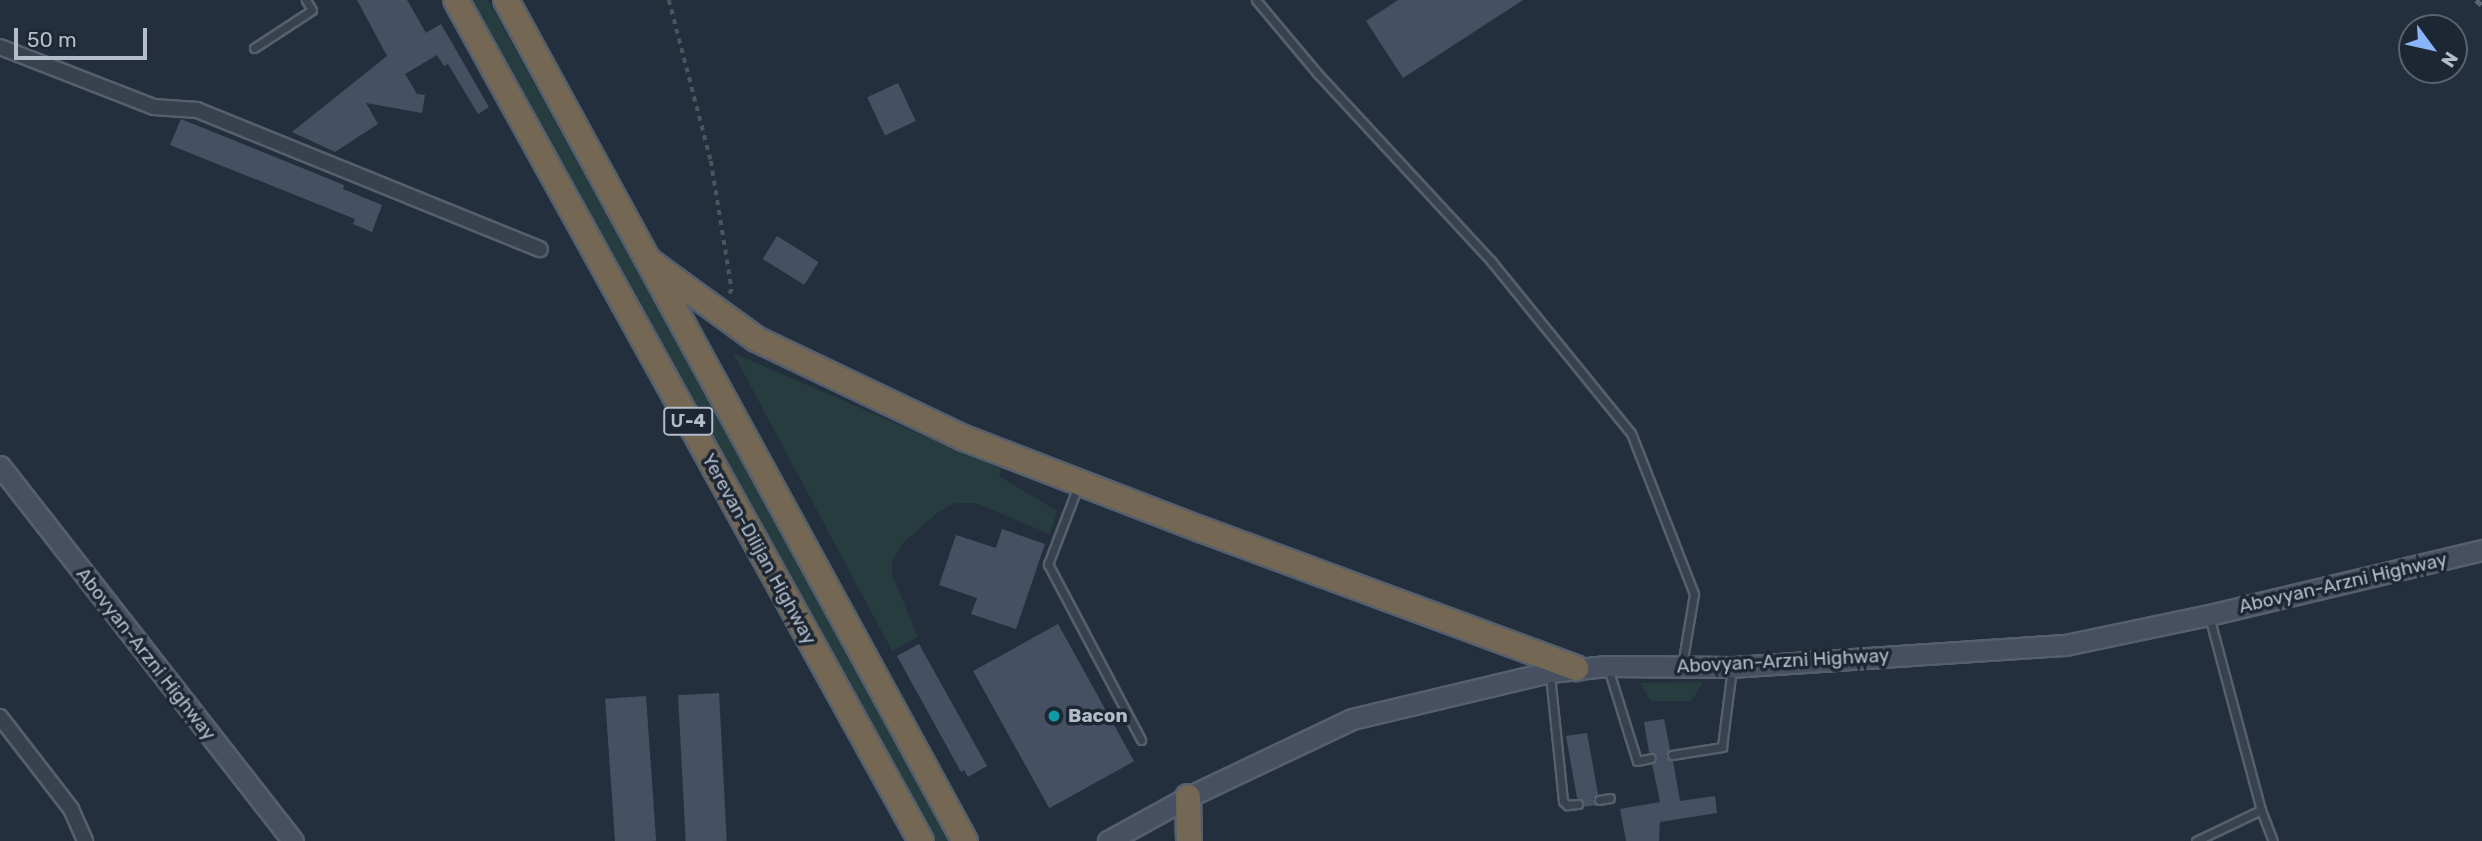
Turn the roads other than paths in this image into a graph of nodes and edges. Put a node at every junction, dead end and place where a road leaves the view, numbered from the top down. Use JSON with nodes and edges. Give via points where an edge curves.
{"nodes":[{"id":1,"x":306,"y":0,"type":"edge"},
{"id":2,"x":456,"y":0,"type":"edge"},
{"id":3,"x":506,"y":0,"type":"edge"},
{"id":4,"x":1256,"y":0,"type":"edge"},
{"id":5,"x":0,"y":47,"type":"edge"},
{"id":6,"x":254,"y":48,"type":"dead end"},
{"id":7,"x":540,"y":249,"type":"dead end"},
{"id":8,"x":649,"y":261,"type":"junction"},
{"id":9,"x":0,"y":466,"type":"edge"},
{"id":10,"x":1080,"y":482,"type":"junction"},
{"id":11,"x":2482,"y":550,"type":"edge"},
{"id":12,"x":2209,"y":615,"type":"junction"},
{"id":13,"x":1607,"y":666,"type":"junction"},
{"id":14,"x":1682,"y":666,"type":"junction"},
{"id":15,"x":1732,"y":667,"type":"junction"},
{"id":16,"x":1576,"y":668,"type":"junction"},
{"id":17,"x":1550,"y":672,"type":"junction"},
{"id":18,"x":0,"y":717,"type":"edge"},
{"id":19,"x":1141,"y":740,"type":"dead end"},
{"id":20,"x":1672,"y":755,"type":"dead end"},
{"id":21,"x":1651,"y":758,"type":"dead end"},
{"id":22,"x":1188,"y":797,"type":"junction"},
{"id":23,"x":1610,"y":798,"type":"dead end"},
{"id":24,"x":1599,"y":800,"type":"dead end"},
{"id":25,"x":1578,"y":804,"type":"dead end"},
{"id":26,"x":2261,"y":810,"type":"junction"},
{"id":27,"x":85,"y":841,"type":"edge"},
{"id":28,"x":293,"y":841,"type":"edge"},
{"id":29,"x":921,"y":841,"type":"edge"},
{"id":30,"x":965,"y":841,"type":"edge"},
{"id":31,"x":1108,"y":841,"type":"edge"},
{"id":32,"x":1189,"y":841,"type":"edge"},
{"id":33,"x":2196,"y":841,"type":"edge"},
{"id":34,"x":2273,"y":841,"type":"edge"}],
"edges":[{"from":1,"to":6,"type":"lane","via":[[312,10]]},
{"from":2,"to":29,"type":"highway","name":"Yerevan-Dilijan Highway","number":"Մ-4"},
{"from":3,"to":8,"type":"highway","name":"Yerevan-Dilijan Highway","number":"Մ-4"},
{"from":4,"to":14,"type":"lane","via":[[1317,73],[1491,261],[1631,433],[1694,594]]},
{"from":5,"to":7,"type":"street","via":[[154,107],[197,110]]},
{"from":8,"to":10,"type":"highway","via":[[756,339],[964,438]]},
{"from":8,"to":30,"type":"highway","name":"Yerevan-Dilijan Highway","number":"Մ-4"},
{"from":9,"to":28,"type":"main road","name":"Abovyan-Arzni Highway"},
{"from":10,"to":16,"type":"highway"},
{"from":10,"to":19,"type":"lane","via":[[1048,564]]},
{"from":11,"to":12,"type":"main road","name":"Abovyan-Arzni Highway"},
{"from":12,"to":15,"type":"main road","name":"Abovyan-Arzni Highway","via":[[2065,645]]},
{"from":12,"to":26,"type":"lane"},
{"from":13,"to":14,"type":"main road","name":"Abovyan-Arzni Highway"},
{"from":13,"to":16,"type":"main road","name":"Abovyan-Arzni Highway"},
{"from":13,"to":21,"type":"lane","via":[[1637,761]]},
{"from":14,"to":15,"type":"main road","name":"Abovyan-Arzni Highway"},
{"from":15,"to":20,"type":"lane","via":[[1722,747]]},
{"from":16,"to":17,"type":"main road","name":"Abovyan-Arzni Highway"},
{"from":17,"to":22,"type":"main road","name":"Abovyan-Arzni Highway","via":[[1352,719]]},
{"from":17,"to":25,"type":"lane","via":[[1563,801]]},
{"from":18,"to":27,"type":"street","via":[[71,809]]},
{"from":22,"to":31,"type":"main road","name":"Abovyan-Arzni Highway"},
{"from":22,"to":32,"type":"highway"},
{"from":23,"to":24,"type":"lane"},
{"from":26,"to":33,"type":"lane"},
{"from":26,"to":34,"type":"lane"}]}
